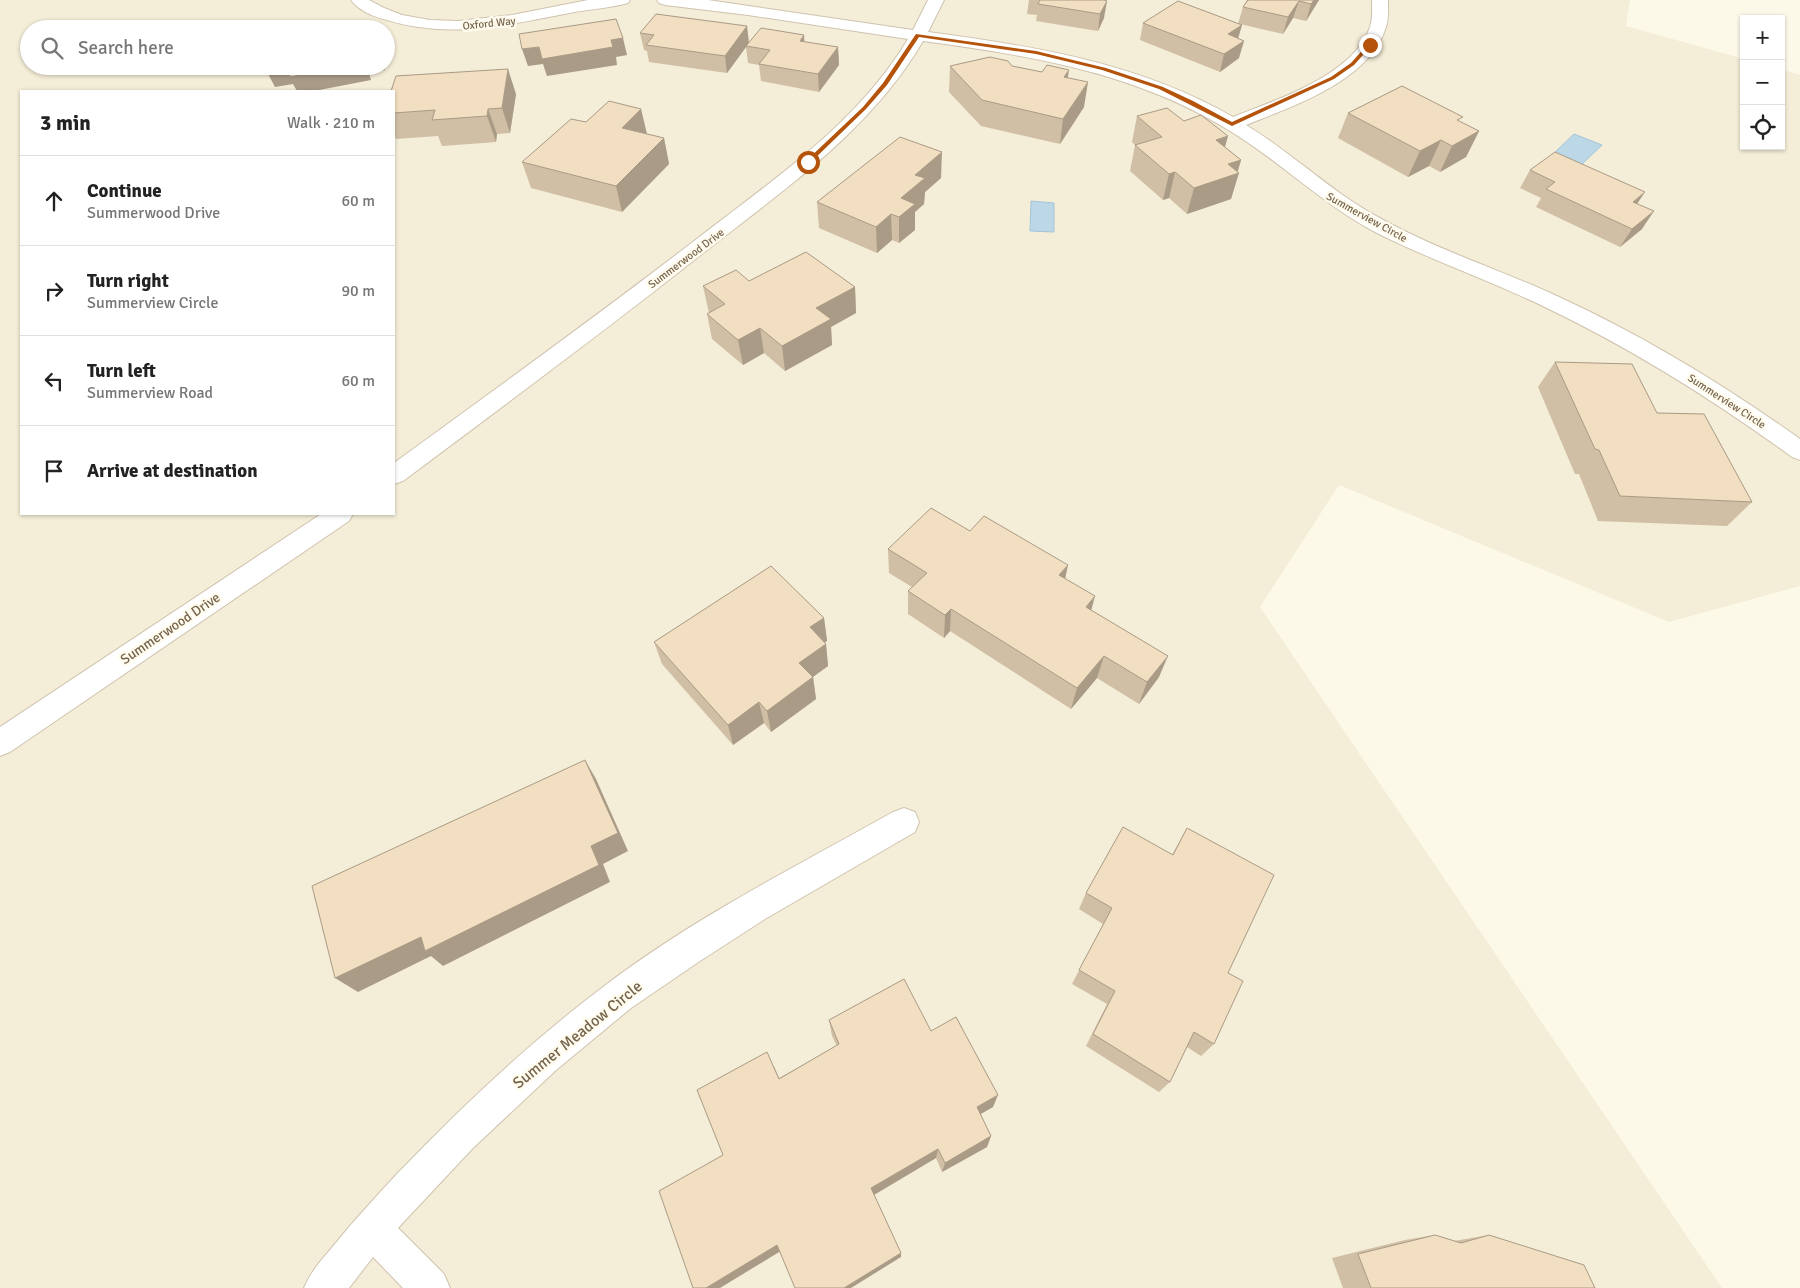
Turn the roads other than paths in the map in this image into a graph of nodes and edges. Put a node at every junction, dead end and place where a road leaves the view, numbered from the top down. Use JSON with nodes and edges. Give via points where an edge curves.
{"nodes":[{"id":1,"x":359,"y":0,"type":"edge"},
{"id":2,"x":622,"y":0,"type":"edge"},
{"id":3,"x":664,"y":0,"type":"edge"},
{"id":4,"x":936,"y":0,"type":"edge"},
{"id":5,"x":1380,"y":0,"type":"edge"},
{"id":6,"x":918,"y":35,"type":"junction"},
{"id":7,"x":1232,"y":124,"type":"junction"},
{"id":8,"x":1800,"y":450,"type":"edge"},
{"id":9,"x":395,"y":474,"type":"edge"},
{"id":10,"x":339,"y":515,"type":"edge"},
{"id":11,"x":0,"y":743,"type":"edge"},
{"id":12,"x":904,"y":822,"type":"dead end"},
{"id":13,"x":372,"y":1228,"type":"junction"},
{"id":14,"x":324,"y":1288,"type":"edge"},
{"id":15,"x":430,"y":1288,"type":"edge"}],
"edges":[{"from":1,"to":2,"type":"street","name":"Oxford Way","via":[[390,16],[425,24],[456,26],[504,22]]},
{"from":3,"to":6,"type":"street"},
{"from":4,"to":6,"type":"street","name":"Summerwood Drive"},
{"from":5,"to":7,"type":"street","via":[[1378,30],[1370,45],[1352,64],[1302,94]]},
{"from":6,"to":7,"type":"street","name":"Summerview Circle","via":[[1036,52],[1096,66],[1161,88]]},
{"from":6,"to":9,"type":"street","name":"Summerwood Drive","via":[[885,84],[808,162],[593,329]]},
{"from":7,"to":8,"type":"street","name":"Summerview Circle","via":[[1351,210],[1415,243],[1603,326],[1712,390]]},
{"from":10,"to":11,"type":"street","name":"Summerwood Drive"},
{"from":12,"to":13,"type":"street","name":"Summer Meadow Circle","via":[[754,908],[619,996],[543,1059],[459,1136]]},
{"from":13,"to":14,"type":"street","name":"Summer Meadow Circle"},
{"from":13,"to":15,"type":"street"}]}
